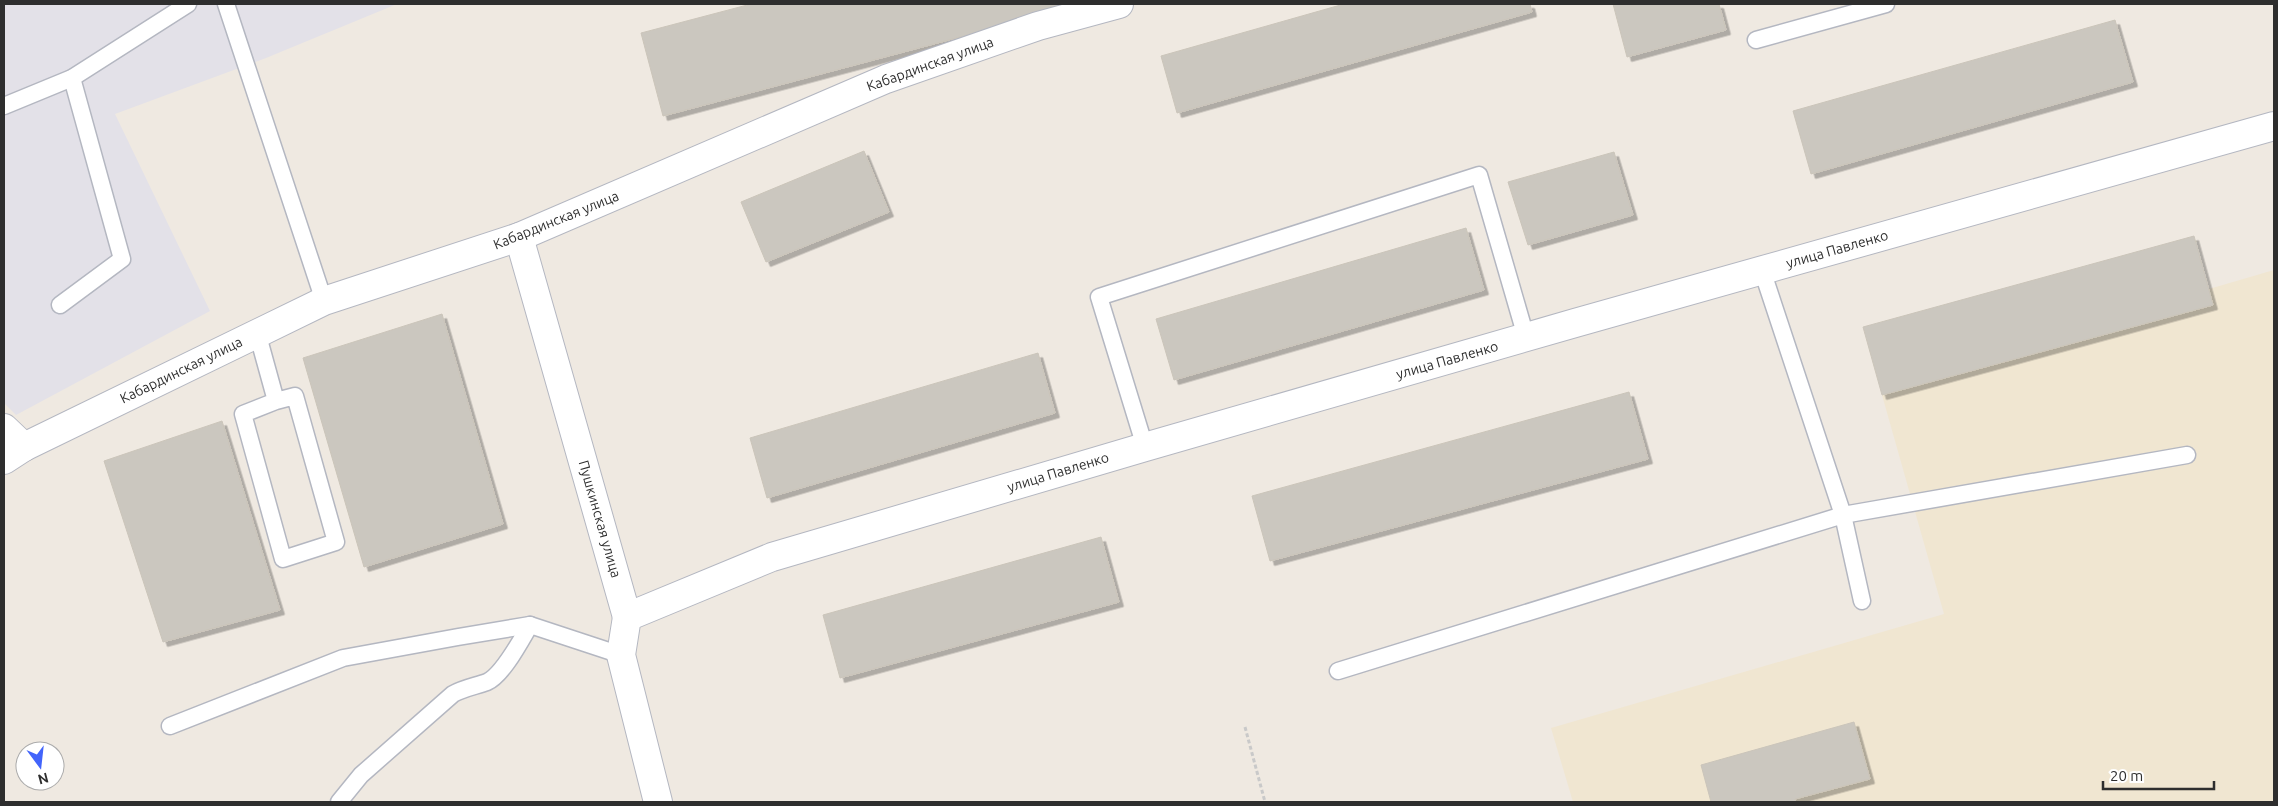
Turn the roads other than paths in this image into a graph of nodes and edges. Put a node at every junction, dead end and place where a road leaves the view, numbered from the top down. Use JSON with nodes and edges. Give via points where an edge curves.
{"nodes":[{"id":1,"x":188,"y":4,"type":"edge"},
{"id":2,"x":226,"y":4,"type":"edge"},
{"id":3,"x":1120,"y":4,"type":"edge"},
{"id":4,"x":1886,"y":4,"type":"edge"},
{"id":5,"x":1756,"y":40,"type":"dead end"},
{"id":6,"x":72,"y":78,"type":"junction"},
{"id":7,"x":4,"y":106,"type":"edge"},
{"id":8,"x":2274,"y":126,"type":"edge"},
{"id":9,"x":519,"y":237,"type":"junction"},
{"id":10,"x":1762,"y":270,"type":"junction"},
{"id":11,"x":324,"y":301,"type":"junction"},
{"id":12,"x":60,"y":306,"type":"dead end"},
{"id":13,"x":257,"y":332,"type":"junction"},
{"id":14,"x":1526,"y":337,"type":"junction"},
{"id":15,"x":276,"y":401,"type":"junction"},
{"id":16,"x":4,"y":428,"type":"edge"},
{"id":17,"x":1145,"y":447,"type":"junction"},
{"id":18,"x":14,"y":453,"type":"edge"},
{"id":19,"x":2186,"y":454,"type":"dead end"},
{"id":20,"x":1843,"y":515,"type":"junction"},
{"id":21,"x":1862,"y":601,"type":"dead end"},
{"id":22,"x":627,"y":616,"type":"junction"},
{"id":23,"x":530,"y":625,"type":"junction"},
{"id":24,"x":621,"y":655,"type":"junction"},
{"id":25,"x":1338,"y":671,"type":"dead end"},
{"id":26,"x":170,"y":726,"type":"dead end"},
{"id":27,"x":339,"y":802,"type":"edge"},
{"id":28,"x":658,"y":802,"type":"edge"}],
"edges":[{"from":1,"to":6,"type":"lane"},
{"from":2,"to":11,"type":"lane"},
{"from":3,"to":9,"type":"main road","name":"Кабардинская улица","via":[[1038,26],[886,78]]},
{"from":4,"to":5,"type":"lane"},
{"from":6,"to":7,"type":"lane"},
{"from":6,"to":12,"type":"lane","via":[[122,260]]},
{"from":8,"to":10,"type":"main road","name":"улица Павленко"},
{"from":9,"to":11,"type":"main road","name":"Кабардинская улица"},
{"from":9,"to":22,"type":"main road","name":"Пушкинская улица"},
{"from":10,"to":14,"type":"main road","name":"улица Павленко"},
{"from":10,"to":20,"type":"lane"},
{"from":11,"to":13,"type":"main road","name":"Кабардинская улица"},
{"from":13,"to":15,"type":"lane"},
{"from":13,"to":18,"type":"main road","name":"Кабардинская улица"},
{"from":14,"to":17,"type":"main road","name":"улица Павленко"},
{"from":14,"to":17,"type":"lane","via":[[1479,175],[1099,297]]},
{"from":15,"to":15,"type":"lane","via":[[296,396],[336,542],[283,559],[243,414]]},
{"from":16,"to":18,"type":"main road"},
{"from":17,"to":22,"type":"main road","name":"улица Павленко","via":[[772,557]]},
{"from":19,"to":20,"type":"lane"},
{"from":20,"to":21,"type":"lane"},
{"from":20,"to":25,"type":"lane"},
{"from":22,"to":24,"type":"main road","name":"Пушкинская улица"},
{"from":23,"to":24,"type":"lane"},
{"from":23,"to":26,"type":"lane","via":[[343,658]]},
{"from":23,"to":27,"type":"lane","via":[[502,668],[489,681],[453,694],[361,775]]},
{"from":24,"to":28,"type":"main road","name":"Пушкинская улица"}]}
